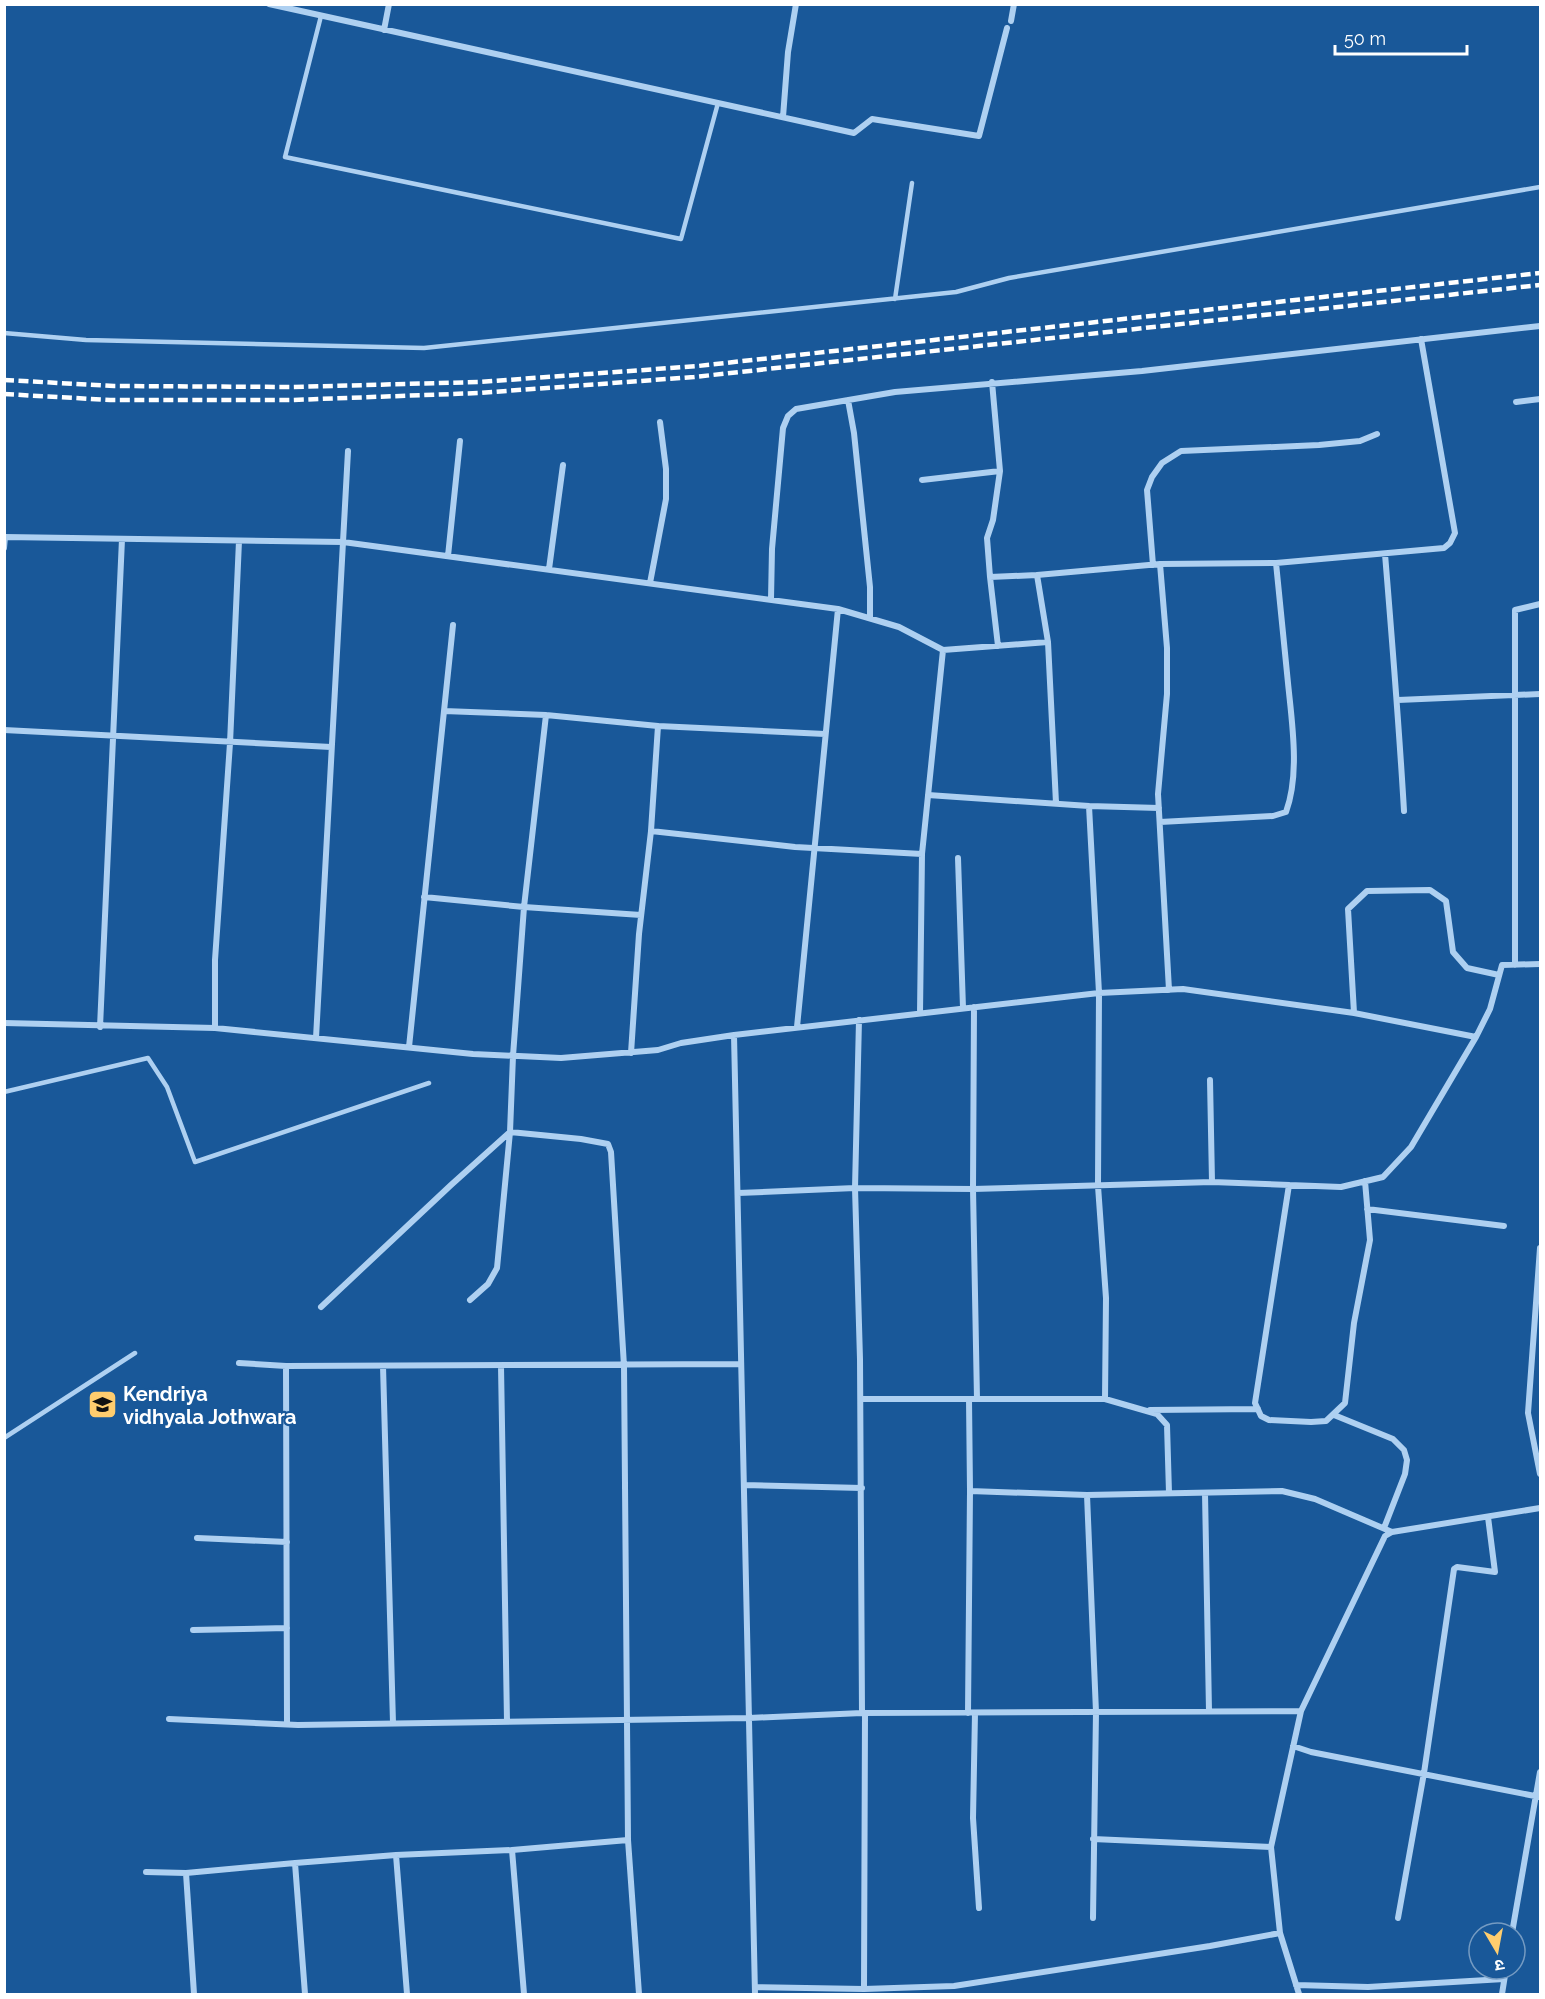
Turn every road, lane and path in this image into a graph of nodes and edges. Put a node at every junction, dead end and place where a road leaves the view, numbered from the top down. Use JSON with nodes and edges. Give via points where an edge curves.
{"nodes":[{"id":1,"x":269,"y":4,"type":"edge"},
{"id":2,"x":389,"y":4,"type":"edge"},
{"id":3,"x":796,"y":4,"type":"edge"},
{"id":4,"x":1014,"y":4,"type":"edge"},
{"id":5,"x":321,"y":16,"type":"junction"},
{"id":6,"x":1011,"y":21,"type":"dead end"},
{"id":7,"x":1007,"y":28,"type":"dead end"},
{"id":8,"x":384,"y":30,"type":"junction"},
{"id":9,"x":718,"y":103,"type":"junction"},
{"id":10,"x":783,"y":117,"type":"junction"},
{"id":11,"x":912,"y":183,"type":"dead end"},
{"id":12,"x":1540,"y":187,"type":"edge"},
{"id":13,"x":895,"y":299,"type":"junction"},
{"id":14,"x":1540,"y":326,"type":"edge"},
{"id":15,"x":4,"y":333,"type":"edge"},
{"id":16,"x":1421,"y":339,"type":"junction"},
{"id":17,"x":992,"y":382,"type":"junction"},
{"id":18,"x":1540,"y":399,"type":"edge"},
{"id":19,"x":848,"y":400,"type":"junction"},
{"id":20,"x":1516,"y":402,"type":"dead end"},
{"id":21,"x":660,"y":422,"type":"dead end"},
{"id":22,"x":1377,"y":434,"type":"dead end"},
{"id":23,"x":460,"y":441,"type":"dead end"},
{"id":24,"x":348,"y":451,"type":"dead end"},
{"id":25,"x":563,"y":465,"type":"dead end"},
{"id":26,"x":1000,"y":471,"type":"junction"},
{"id":27,"x":922,"y":480,"type":"dead end"},
{"id":28,"x":5,"y":537,"type":"edge"},
{"id":29,"x":122,"y":539,"type":"junction"},
{"id":30,"x":239,"y":541,"type":"junction"},
{"id":31,"x":343,"y":542,"type":"junction"},
{"id":32,"x":4,"y":548,"type":"edge"},
{"id":33,"x":1385,"y":554,"type":"junction"},
{"id":34,"x":448,"y":556,"type":"junction"},
{"id":35,"x":1276,"y":563,"type":"junction"},
{"id":36,"x":1156,"y":564,"type":"junction"},
{"id":37,"x":549,"y":569,"type":"junction"},
{"id":38,"x":1036,"y":575,"type":"junction"},
{"id":39,"x":990,"y":577,"type":"junction"},
{"id":40,"x":650,"y":583,"type":"junction"},
{"id":41,"x":771,"y":599,"type":"junction"},
{"id":42,"x":1540,"y":604,"type":"edge"},
{"id":43,"x":838,"y":609,"type":"junction"},
{"id":44,"x":870,"y":618,"type":"junction"},
{"id":45,"x":453,"y":625,"type":"dead end"},
{"id":46,"x":1048,"y":642,"type":"junction"},
{"id":47,"x":998,"y":646,"type":"junction"},
{"id":48,"x":943,"y":650,"type":"junction"},
{"id":49,"x":1540,"y":694,"type":"edge"},
{"id":50,"x":1514,"y":695,"type":"junction"},
{"id":51,"x":1398,"y":700,"type":"junction"},
{"id":52,"x":444,"y":711,"type":"junction"},
{"id":53,"x":546,"y":715,"type":"junction"},
{"id":54,"x":658,"y":726,"type":"junction"},
{"id":55,"x":4,"y":730,"type":"edge"},
{"id":56,"x":825,"y":734,"type":"junction"},
{"id":57,"x":114,"y":736,"type":"junction"},
{"id":58,"x":231,"y":743,"type":"junction"},
{"id":59,"x":331,"y":747,"type":"junction"},
{"id":60,"x":928,"y":795,"type":"junction"},
{"id":61,"x":1056,"y":803,"type":"junction"},
{"id":62,"x":1089,"y":806,"type":"junction"},
{"id":63,"x":1159,"y":808,"type":"junction"},
{"id":64,"x":1404,"y":811,"type":"dead end"},
{"id":65,"x":1160,"y":822,"type":"junction"},
{"id":66,"x":651,"y":831,"type":"junction"},
{"id":67,"x":815,"y":848,"type":"junction"},
{"id":68,"x":922,"y":854,"type":"junction"},
{"id":69,"x":958,"y":858,"type":"dead end"},
{"id":70,"x":424,"y":897,"type":"junction"},
{"id":71,"x":524,"y":907,"type":"junction"},
{"id":72,"x":641,"y":915,"type":"junction"},
{"id":73,"x":1540,"y":963,"type":"edge"},
{"id":74,"x":1515,"y":965,"type":"junction"},
{"id":75,"x":1499,"y":975,"type":"junction"},
{"id":76,"x":1170,"y":990,"type":"junction"},
{"id":77,"x":1099,"y":993,"type":"junction"},
{"id":78,"x":974,"y":1007,"type":"junction"},
{"id":79,"x":963,"y":1008,"type":"junction"},
{"id":80,"x":920,"y":1013,"type":"junction"},
{"id":81,"x":1354,"y":1013,"type":"junction"},
{"id":82,"x":859,"y":1020,"type":"junction"},
{"id":83,"x":4,"y":1023,"type":"edge"},
{"id":84,"x":100,"y":1027,"type":"junction"},
{"id":85,"x":215,"y":1028,"type":"junction"},
{"id":86,"x":797,"y":1028,"type":"junction"},
{"id":87,"x":734,"y":1035,"type":"junction"},
{"id":88,"x":1476,"y":1037,"type":"junction"},
{"id":89,"x":316,"y":1038,"type":"junction"},
{"id":90,"x":408,"y":1047,"type":"junction"},
{"id":91,"x":631,"y":1053,"type":"junction"},
{"id":92,"x":513,"y":1056,"type":"junction"},
{"id":93,"x":1210,"y":1080,"type":"dead end"},
{"id":94,"x":429,"y":1083,"type":"dead end"},
{"id":95,"x":4,"y":1092,"type":"edge"},
{"id":96,"x":510,"y":1132,"type":"junction"},
{"id":97,"x":1365,"y":1181,"type":"junction"},
{"id":98,"x":1212,"y":1182,"type":"junction"},
{"id":99,"x":1289,"y":1185,"type":"junction"},
{"id":100,"x":1098,"y":1186,"type":"junction"},
{"id":101,"x":855,"y":1188,"type":"junction"},
{"id":102,"x":973,"y":1189,"type":"junction"},
{"id":103,"x":738,"y":1193,"type":"junction"},
{"id":104,"x":1367,"y":1209,"type":"junction"},
{"id":105,"x":1504,"y":1226,"type":"dead end"},
{"id":106,"x":1540,"y":1248,"type":"edge"},
{"id":107,"x":470,"y":1300,"type":"dead end"},
{"id":108,"x":321,"y":1307,"type":"dead end"},
{"id":109,"x":135,"y":1353,"type":"dead end"},
{"id":110,"x":239,"y":1363,"type":"dead end"},
{"id":111,"x":741,"y":1364,"type":"junction"},
{"id":112,"x":286,"y":1366,"type":"junction"},
{"id":113,"x":383,"y":1366,"type":"junction"},
{"id":114,"x":501,"y":1366,"type":"junction"},
{"id":115,"x":624,"y":1366,"type":"junction"},
{"id":116,"x":861,"y":1399,"type":"junction"},
{"id":117,"x":973,"y":1399,"type":"junction"},
{"id":118,"x":1105,"y":1399,"type":"junction"},
{"id":119,"x":1258,"y":1409,"type":"junction"},
{"id":120,"x":1145,"y":1410,"type":"junction"},
{"id":121,"x":1334,"y":1415,"type":"junction"},
{"id":122,"x":4,"y":1438,"type":"edge"},
{"id":123,"x":1540,"y":1474,"type":"edge"},
{"id":124,"x":744,"y":1485,"type":"junction"},
{"id":125,"x":862,"y":1488,"type":"junction"},
{"id":126,"x":970,"y":1491,"type":"junction"},
{"id":127,"x":1205,"y":1492,"type":"junction"},
{"id":128,"x":1169,"y":1493,"type":"junction"},
{"id":129,"x":1087,"y":1495,"type":"junction"},
{"id":130,"x":1540,"y":1509,"type":"edge"},
{"id":131,"x":1488,"y":1517,"type":"junction"},
{"id":132,"x":1384,"y":1528,"type":"junction"},
{"id":133,"x":1392,"y":1532,"type":"junction"},
{"id":134,"x":197,"y":1538,"type":"dead end"},
{"id":135,"x":287,"y":1542,"type":"junction"},
{"id":136,"x":287,"y":1628,"type":"junction"},
{"id":137,"x":193,"y":1629,"type":"dead end"},
{"id":138,"x":1209,"y":1711,"type":"junction"},
{"id":139,"x":1301,"y":1711,"type":"junction"},
{"id":140,"x":1096,"y":1712,"type":"junction"},
{"id":141,"x":864,"y":1713,"type":"junction"},
{"id":142,"x":972,"y":1713,"type":"junction"},
{"id":143,"x":749,"y":1718,"type":"junction"},
{"id":144,"x":168,"y":1719,"type":"dead end"},
{"id":145,"x":626,"y":1720,"type":"junction"},
{"id":146,"x":507,"y":1721,"type":"junction"},
{"id":147,"x":393,"y":1723,"type":"junction"},
{"id":148,"x":287,"y":1724,"type":"junction"},
{"id":149,"x":1293,"y":1746,"type":"junction"},
{"id":150,"x":1540,"y":1772,"type":"edge"},
{"id":151,"x":1424,"y":1773,"type":"junction"},
{"id":152,"x":1538,"y":1796,"type":"edge"},
{"id":153,"x":1093,"y":1839,"type":"junction"},
{"id":154,"x":628,"y":1840,"type":"junction"},
{"id":155,"x":1272,"y":1847,"type":"junction"},
{"id":156,"x":512,"y":1850,"type":"junction"},
{"id":157,"x":396,"y":1855,"type":"junction"},
{"id":158,"x":295,"y":1863,"type":"junction"},
{"id":159,"x":146,"y":1872,"type":"dead end"},
{"id":160,"x":186,"y":1873,"type":"junction"},
{"id":161,"x":979,"y":1908,"type":"dead end"},
{"id":162,"x":1093,"y":1918,"type":"dead end"},
{"id":163,"x":1398,"y":1918,"type":"dead end"},
{"id":164,"x":1514,"y":1921,"type":"edge"},
{"id":165,"x":1280,"y":1933,"type":"junction"},
{"id":166,"x":1470,"y":1981,"type":"edge"},
{"id":167,"x":1296,"y":1985,"type":"junction"},
{"id":168,"x":1368,"y":1987,"type":"junction"},
{"id":169,"x":864,"y":1989,"type":"junction"},
{"id":170,"x":755,"y":1991,"type":"edge"},
{"id":171,"x":194,"y":1995,"type":"edge"},
{"id":172,"x":305,"y":1995,"type":"edge"},
{"id":173,"x":407,"y":1995,"type":"edge"},
{"id":174,"x":524,"y":1995,"type":"edge"},
{"id":175,"x":639,"y":1995,"type":"edge"},
{"id":176,"x":1299,"y":1995,"type":"edge"},
{"id":177,"x":1371,"y":1995,"type":"edge"}],
"edges":[{"from":1,"to":5,"type":"street"},
{"from":2,"to":8,"type":"street"},
{"from":3,"to":10,"type":"street"},
{"from":4,"to":6,"type":"street"},
{"from":5,"to":8,"type":"street"},
{"from":5,"to":9,"type":"lane","via":[[285,157],[681,239]]},
{"from":7,"to":10,"type":"street","via":[[980,136],[872,119],[854,133]]},
{"from":8,"to":9,"type":"street"},
{"from":9,"to":10,"type":"street"},
{"from":11,"to":13,"type":"lane"},
{"from":12,"to":13,"type":"lane","via":[[1009,278],[956,292]]},
{"from":13,"to":15,"type":"lane","via":[[424,348],[86,340]]},
{"from":14,"to":16,"type":"street"},
{"from":16,"to":17,"type":"street","via":[[1142,370]]},
{"from":16,"to":33,"type":"street","via":[[1455,533],[1444,548]]},
{"from":17,"to":19,"type":"street"},
{"from":17,"to":26,"type":"street"},
{"from":18,"to":20,"type":"street"},
{"from":19,"to":41,"type":"street","via":[[796,410],[783,428]]},
{"from":19,"to":44,"type":"street","via":[[870,587]]},
{"from":21,"to":40,"type":"street","via":[[666,499]]},
{"from":22,"to":36,"type":"street","via":[[1360,441],[1319,445],[1181,451],[1162,464],[1147,490]]},
{"from":23,"to":34,"type":"street"},
{"from":24,"to":31,"type":"street"},
{"from":25,"to":37,"type":"street"},
{"from":26,"to":27,"type":"street"},
{"from":26,"to":39,"type":"street","via":[[987,538]]},
{"from":28,"to":29,"type":"street"},
{"from":28,"to":32,"type":"street"},
{"from":29,"to":30,"type":"street"},
{"from":29,"to":57,"type":"street"},
{"from":30,"to":31,"type":"street"},
{"from":30,"to":58,"type":"street"},
{"from":31,"to":34,"type":"street"},
{"from":31,"to":59,"type":"street"},
{"from":33,"to":35,"type":"street"},
{"from":33,"to":51,"type":"street"},
{"from":34,"to":37,"type":"street"},
{"from":35,"to":36,"type":"street"},
{"from":35,"to":65,"type":"street","via":[[1292,732],[1292,797],[1286,812]]},
{"from":36,"to":38,"type":"street"},
{"from":36,"to":63,"type":"street","via":[[1167,648]]},
{"from":37,"to":40,"type":"street"},
{"from":38,"to":39,"type":"street"},
{"from":38,"to":46,"type":"street"},
{"from":39,"to":47,"type":"street"},
{"from":40,"to":41,"type":"street"},
{"from":41,"to":43,"type":"street"},
{"from":42,"to":50,"type":"street","via":[[1515,610]]},
{"from":43,"to":44,"type":"street"},
{"from":43,"to":56,"type":"street"},
{"from":44,"to":48,"type":"street","via":[[899,627]]},
{"from":45,"to":52,"type":"street"},
{"from":46,"to":47,"type":"street"},
{"from":46,"to":61,"type":"street"},
{"from":47,"to":48,"type":"street"},
{"from":48,"to":60,"type":"street"},
{"from":49,"to":50,"type":"street"},
{"from":50,"to":51,"type":"street"},
{"from":50,"to":74,"type":"street"},
{"from":51,"to":64,"type":"street"},
{"from":52,"to":53,"type":"street"},
{"from":52,"to":70,"type":"street"},
{"from":53,"to":54,"type":"street"},
{"from":53,"to":71,"type":"street"},
{"from":54,"to":56,"type":"street"},
{"from":54,"to":66,"type":"street"},
{"from":55,"to":57,"type":"street"},
{"from":56,"to":67,"type":"street"},
{"from":57,"to":58,"type":"street"},
{"from":57,"to":84,"type":"street"},
{"from":58,"to":59,"type":"street"},
{"from":58,"to":85,"type":"street","via":[[215,960]]},
{"from":59,"to":89,"type":"street"},
{"from":60,"to":61,"type":"street"},
{"from":60,"to":68,"type":"street"},
{"from":61,"to":62,"type":"street"},
{"from":62,"to":63,"type":"street"},
{"from":62,"to":77,"type":"street"},
{"from":63,"to":65,"type":"street"},
{"from":65,"to":76,"type":"street"},
{"from":66,"to":67,"type":"street"},
{"from":66,"to":72,"type":"street"},
{"from":67,"to":68,"type":"street"},
{"from":67,"to":86,"type":"street"},
{"from":68,"to":80,"type":"street"},
{"from":69,"to":79,"type":"street"},
{"from":70,"to":71,"type":"street"},
{"from":70,"to":90,"type":"street"},
{"from":71,"to":72,"type":"street"},
{"from":71,"to":92,"type":"street"},
{"from":72,"to":91,"type":"street"},
{"from":73,"to":74,"type":"street"},
{"from":74,"to":75,"type":"street","via":[[1502,965]]},
{"from":75,"to":81,"type":"street","via":[[1467,968],[1453,952],[1446,901],[1438,893],[1367,891],[1348,909]]},
{"from":75,"to":88,"type":"street","via":[[1490,1009]]},
{"from":76,"to":77,"type":"street"},
{"from":76,"to":81,"type":"street"},
{"from":77,"to":78,"type":"street"},
{"from":77,"to":100,"type":"street"},
{"from":78,"to":79,"type":"street"},
{"from":78,"to":102,"type":"street"},
{"from":79,"to":80,"type":"street"},
{"from":80,"to":82,"type":"street"},
{"from":81,"to":88,"type":"street"},
{"from":82,"to":86,"type":"street"},
{"from":82,"to":101,"type":"street"},
{"from":83,"to":84,"type":"street"},
{"from":84,"to":85,"type":"street"},
{"from":85,"to":89,"type":"street"},
{"from":86,"to":87,"type":"street"},
{"from":87,"to":91,"type":"street"},
{"from":87,"to":103,"type":"street"},
{"from":88,"to":97,"type":"street","via":[[1411,1147],[1383,1177]]},
{"from":89,"to":90,"type":"street"},
{"from":90,"to":92,"type":"street"},
{"from":91,"to":92,"type":"street","via":[[561,1058]]},
{"from":92,"to":96,"type":"street"},
{"from":93,"to":98,"type":"street"},
{"from":94,"to":95,"type":"lane","via":[[195,1162],[167,1087],[148,1058]]},
{"from":96,"to":107,"type":"street","via":[[497,1268],[488,1284]]},
{"from":96,"to":108,"type":"street"},
{"from":96,"to":115,"type":"street","via":[[608,1144]]},
{"from":97,"to":99,"type":"street","via":[[1341,1187]]},
{"from":97,"to":104,"type":"street"},
{"from":98,"to":99,"type":"street"},
{"from":98,"to":100,"type":"street"},
{"from":99,"to":119,"type":"street","via":[[1256,1392]]},
{"from":100,"to":102,"type":"street"},
{"from":100,"to":118,"type":"street","via":[[1106,1298]]},
{"from":101,"to":102,"type":"street"},
{"from":101,"to":103,"type":"street"},
{"from":101,"to":116,"type":"street"},
{"from":102,"to":117,"type":"street"},
{"from":103,"to":111,"type":"street"},
{"from":104,"to":105,"type":"street"},
{"from":104,"to":121,"type":"street","via":[[1370,1240],[1354,1323],[1345,1403]]},
{"from":106,"to":123,"type":"street","via":[[1528,1413]]},
{"from":109,"to":122,"type":"lane"},
{"from":110,"to":112,"type":"street"},
{"from":111,"to":115,"type":"street"},
{"from":111,"to":124,"type":"street"},
{"from":112,"to":113,"type":"street"},
{"from":112,"to":135,"type":"street"},
{"from":113,"to":114,"type":"street"},
{"from":113,"to":147,"type":"street"},
{"from":114,"to":115,"type":"street"},
{"from":114,"to":146,"type":"street"},
{"from":115,"to":145,"type":"street"},
{"from":116,"to":117,"type":"street"},
{"from":116,"to":125,"type":"street"},
{"from":117,"to":118,"type":"street"},
{"from":117,"to":126,"type":"street"},
{"from":118,"to":120,"type":"street"},
{"from":119,"to":120,"type":"street"},
{"from":119,"to":121,"type":"street","via":[[1269,1420],[1326,1421]]},
{"from":120,"to":128,"type":"street","via":[[1157,1414],[1167,1425]]},
{"from":121,"to":132,"type":"street","via":[[1393,1439],[1404,1450],[1405,1474]]},
{"from":124,"to":125,"type":"street"},
{"from":124,"to":143,"type":"street"},
{"from":125,"to":141,"type":"street"},
{"from":126,"to":129,"type":"street"},
{"from":126,"to":142,"type":"street"},
{"from":127,"to":128,"type":"street"},
{"from":127,"to":132,"type":"street","via":[[1282,1491],[1315,1499]]},
{"from":127,"to":138,"type":"street"},
{"from":128,"to":129,"type":"street"},
{"from":129,"to":140,"type":"street"},
{"from":130,"to":131,"type":"street"},
{"from":131,"to":133,"type":"street"},
{"from":131,"to":151,"type":"street","via":[[1494,1572],[1454,1569]]},
{"from":132,"to":133,"type":"street"},
{"from":133,"to":139,"type":"street","via":[[1385,1536]]},
{"from":134,"to":135,"type":"street"},
{"from":135,"to":136,"type":"street"},
{"from":136,"to":137,"type":"street"},
{"from":136,"to":148,"type":"street"},
{"from":138,"to":139,"type":"street"},
{"from":138,"to":140,"type":"street"},
{"from":139,"to":149,"type":"street"},
{"from":140,"to":142,"type":"street"},
{"from":140,"to":153,"type":"street"},
{"from":141,"to":142,"type":"street"},
{"from":141,"to":143,"type":"street"},
{"from":141,"to":169,"type":"street"},
{"from":142,"to":161,"type":"street"},
{"from":143,"to":145,"type":"street"},
{"from":143,"to":170,"type":"street"},
{"from":144,"to":148,"type":"street"},
{"from":145,"to":146,"type":"street"},
{"from":145,"to":154,"type":"street"},
{"from":146,"to":147,"type":"street"},
{"from":147,"to":148,"type":"street"},
{"from":149,"to":151,"type":"street"},
{"from":149,"to":155,"type":"street"},
{"from":150,"to":152,"type":"street"},
{"from":151,"to":152,"type":"street"},
{"from":151,"to":163,"type":"street"},
{"from":152,"to":164,"type":"street"},
{"from":153,"to":155,"type":"street"},
{"from":153,"to":162,"type":"street"},
{"from":154,"to":156,"type":"street"},
{"from":154,"to":175,"type":"street"},
{"from":155,"to":165,"type":"street"},
{"from":156,"to":157,"type":"street"},
{"from":156,"to":174,"type":"street"},
{"from":157,"to":158,"type":"street"},
{"from":157,"to":173,"type":"street"},
{"from":158,"to":160,"type":"street"},
{"from":158,"to":172,"type":"street"},
{"from":159,"to":160,"type":"street"},
{"from":160,"to":171,"type":"street"},
{"from":165,"to":167,"type":"street"},
{"from":165,"to":169,"type":"street","via":[[954,1986]]},
{"from":166,"to":168,"type":"street"},
{"from":167,"to":168,"type":"street"},
{"from":167,"to":176,"type":"street"},
{"from":168,"to":177,"type":"street"},
{"from":169,"to":170,"type":"street"}]}
